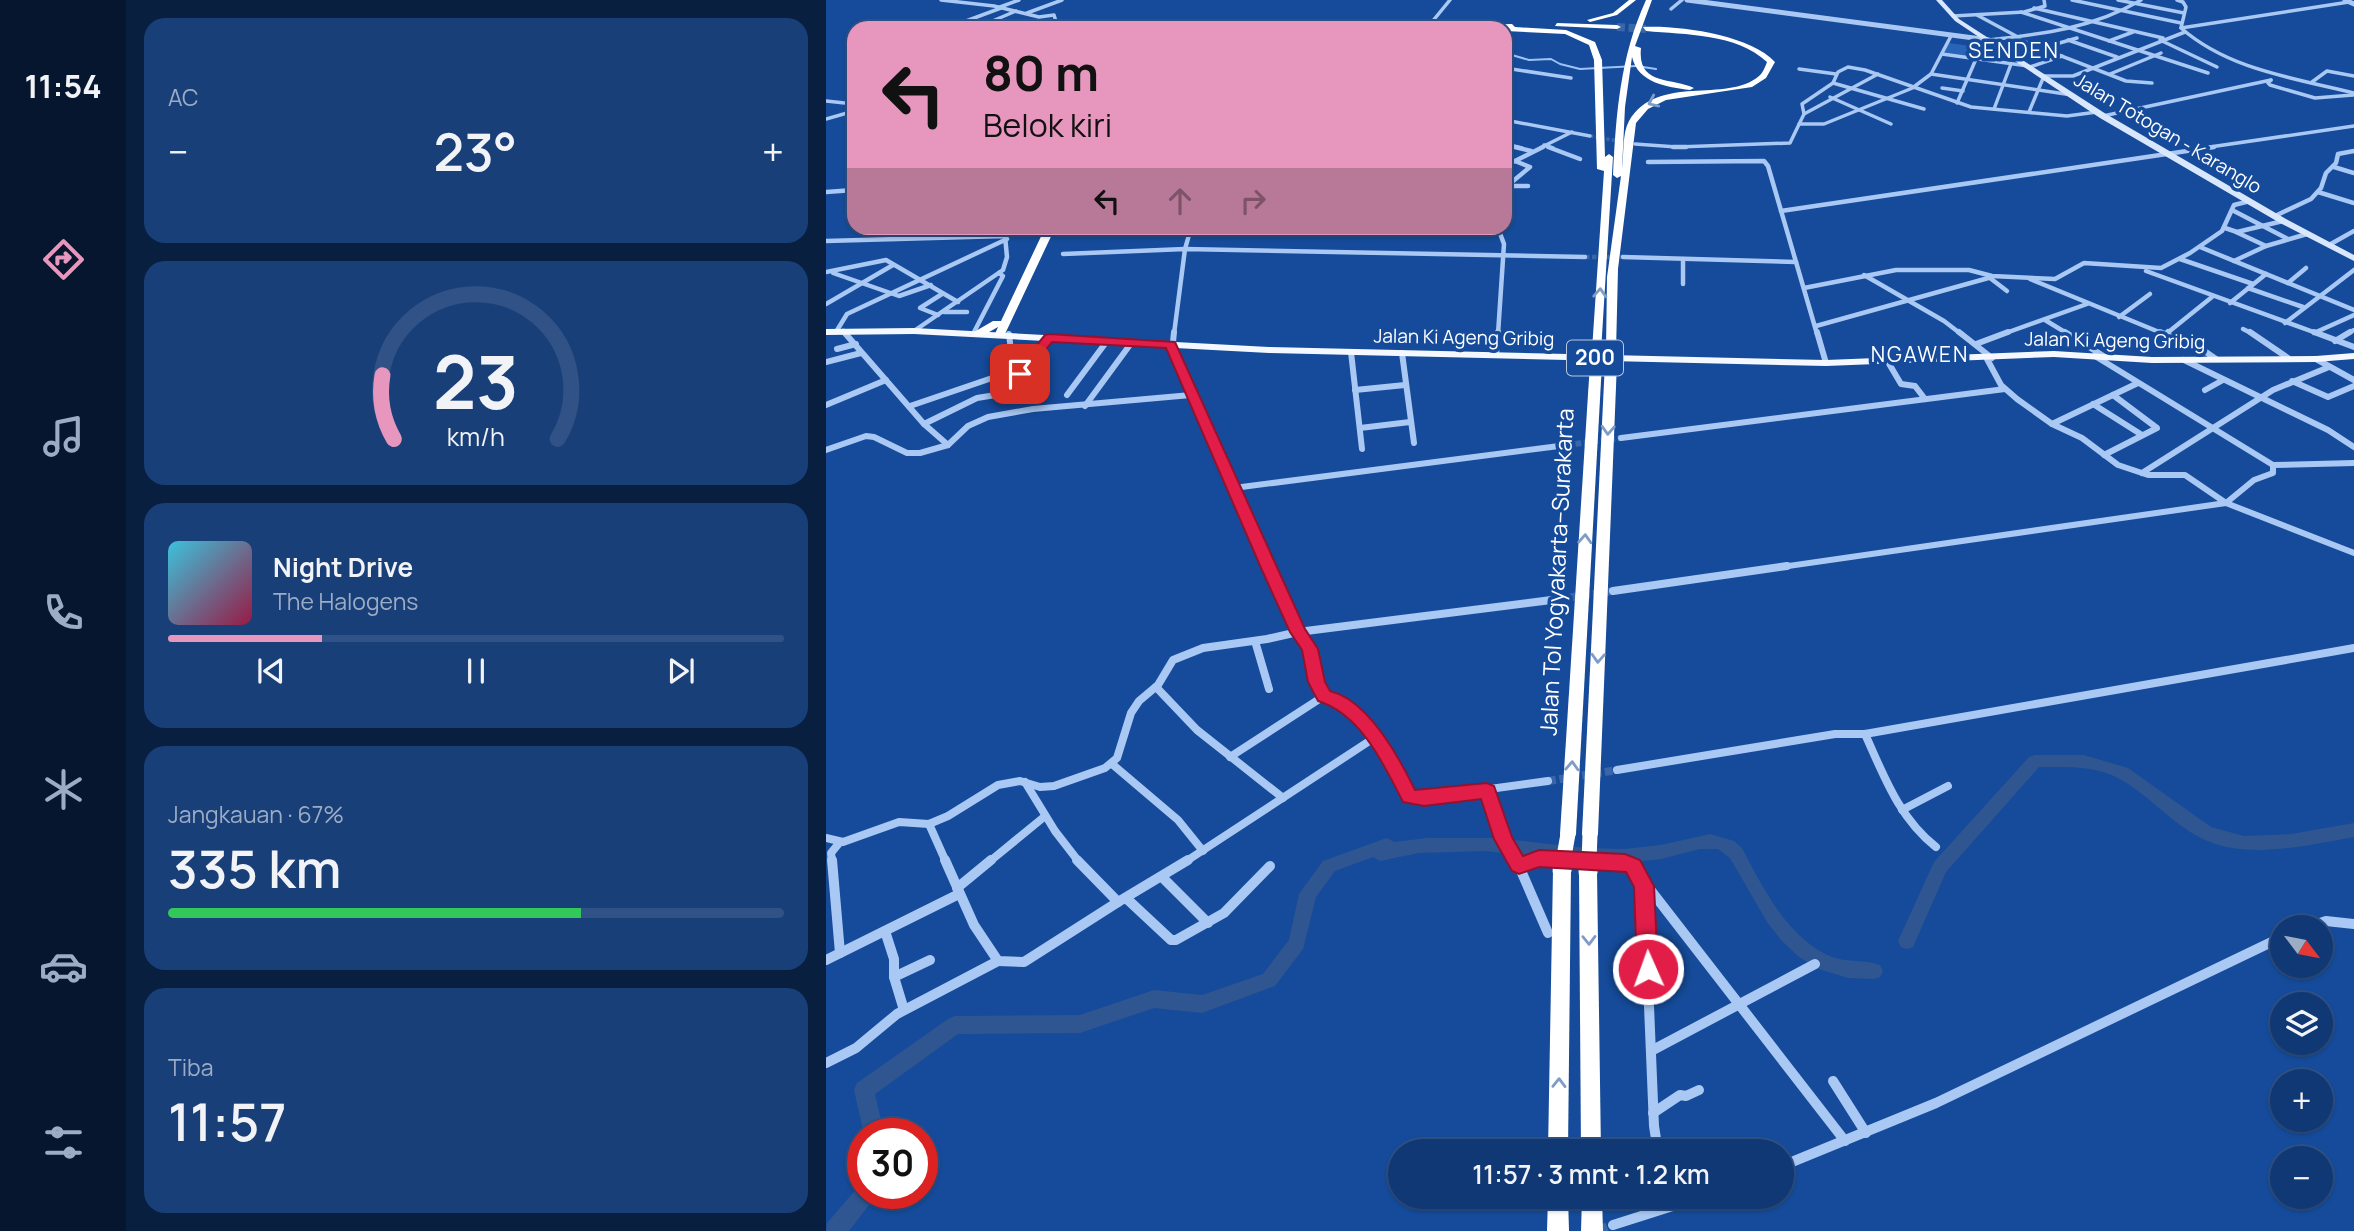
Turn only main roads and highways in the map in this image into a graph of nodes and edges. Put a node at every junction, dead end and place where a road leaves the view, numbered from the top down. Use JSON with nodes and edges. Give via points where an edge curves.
{"nodes":[{"id":1,"x":1633,"y":0,"type":"edge"},
{"id":2,"x":1640,"y":0,"type":"edge"},
{"id":3,"x":1651,"y":0,"type":"edge"},
{"id":4,"x":1939,"y":0,"type":"edge"},
{"id":5,"x":1512,"y":25,"type":"edge"},
{"id":6,"x":1512,"y":28,"type":"edge"},
{"id":7,"x":1512,"y":28,"type":"edge"},
{"id":8,"x":1512,"y":29,"type":"edge"},
{"id":9,"x":1620,"y":29,"type":"junction"},
{"id":10,"x":1616,"y":62,"type":"dead end"},
{"id":11,"x":1039,"y":235,"type":"edge"},
{"id":12,"x":1046,"y":235,"type":"edge"},
{"id":13,"x":1603,"y":237,"type":"junction"},
{"id":14,"x":2354,"y":258,"type":"edge"},
{"id":15,"x":1612,"y":277,"type":"junction"},
{"id":16,"x":1001,"y":330,"type":"junction"},
{"id":17,"x":835,"y":332,"type":"edge"},
{"id":18,"x":976,"y":334,"type":"joint"},
{"id":19,"x":2354,"y":356,"type":"edge"},
{"id":20,"x":1558,"y":1139,"type":"edge"},
{"id":21,"x":1591,"y":1139,"type":"edge"},
{"id":22,"x":1558,"y":1209,"type":"edge"},
{"id":23,"x":1592,"y":1209,"type":"edge"},
{"id":24,"x":1558,"y":1231,"type":"edge"},
{"id":25,"x":1592,"y":1231,"type":"edge"}],
"edges":[{"from":1,"to":5,"type":"highway","via":[[1623,10],[1598,19]]},
{"from":2,"to":9,"type":"highway"},
{"from":3,"to":15,"type":"highway","name":"Jalan Tol Yogyakarta–Surakarta","via":[[1633,32],[1626,61]]},
{"from":3,"to":15,"type":"highway","one_way":true,"via":[[1635,54],[1635,64],[1646,76],[1714,89],[1744,83],[1764,68],[1765,62],[1717,40],[1646,30],[1720,38],[1760,51],[1771,62],[1765,75],[1747,85],[1667,96],[1642,107],[1633,123]]},
{"from":4,"to":14,"type":"main road","name":"Jalan Totogan - Karanglo","via":[[1953,16],[2100,114]]},
{"from":6,"to":9,"type":"highway"},
{"from":7,"to":9,"type":"highway"},
{"from":8,"to":13,"type":"highway","via":[[1566,32],[1592,44],[1598,60]]},
{"from":10,"to":13,"type":"highway","name":"Jalan Tol Yogyakarta–Surakarta"},
{"from":11,"to":16,"type":"highway"},
{"from":12,"to":16,"type":"highway"},
{"from":20,"to":13,"type":"highway","name":"Jalan Tol Yogyakarta–Surakarta","one_way":true,"bridge":true,"via":[[1562,870],[1568,834]]},
{"from":15,"to":21,"type":"highway","name":"Jalan Tol Yogyakarta–Surakarta","one_way":true,"bridge":true,"via":[[1588,872]]},
{"from":16,"to":18,"type":"highway"},
{"from":16,"to":19,"type":"main road","name":"Jalan Ki Ageng Gribig","number":"200","via":[[1049,338],[1171,345],[1826,363],[2054,354],[2184,360]]},
{"from":17,"to":18,"type":"main road"},
{"from":22,"to":24,"type":"highway"},
{"from":23,"to":25,"type":"highway"}]}
